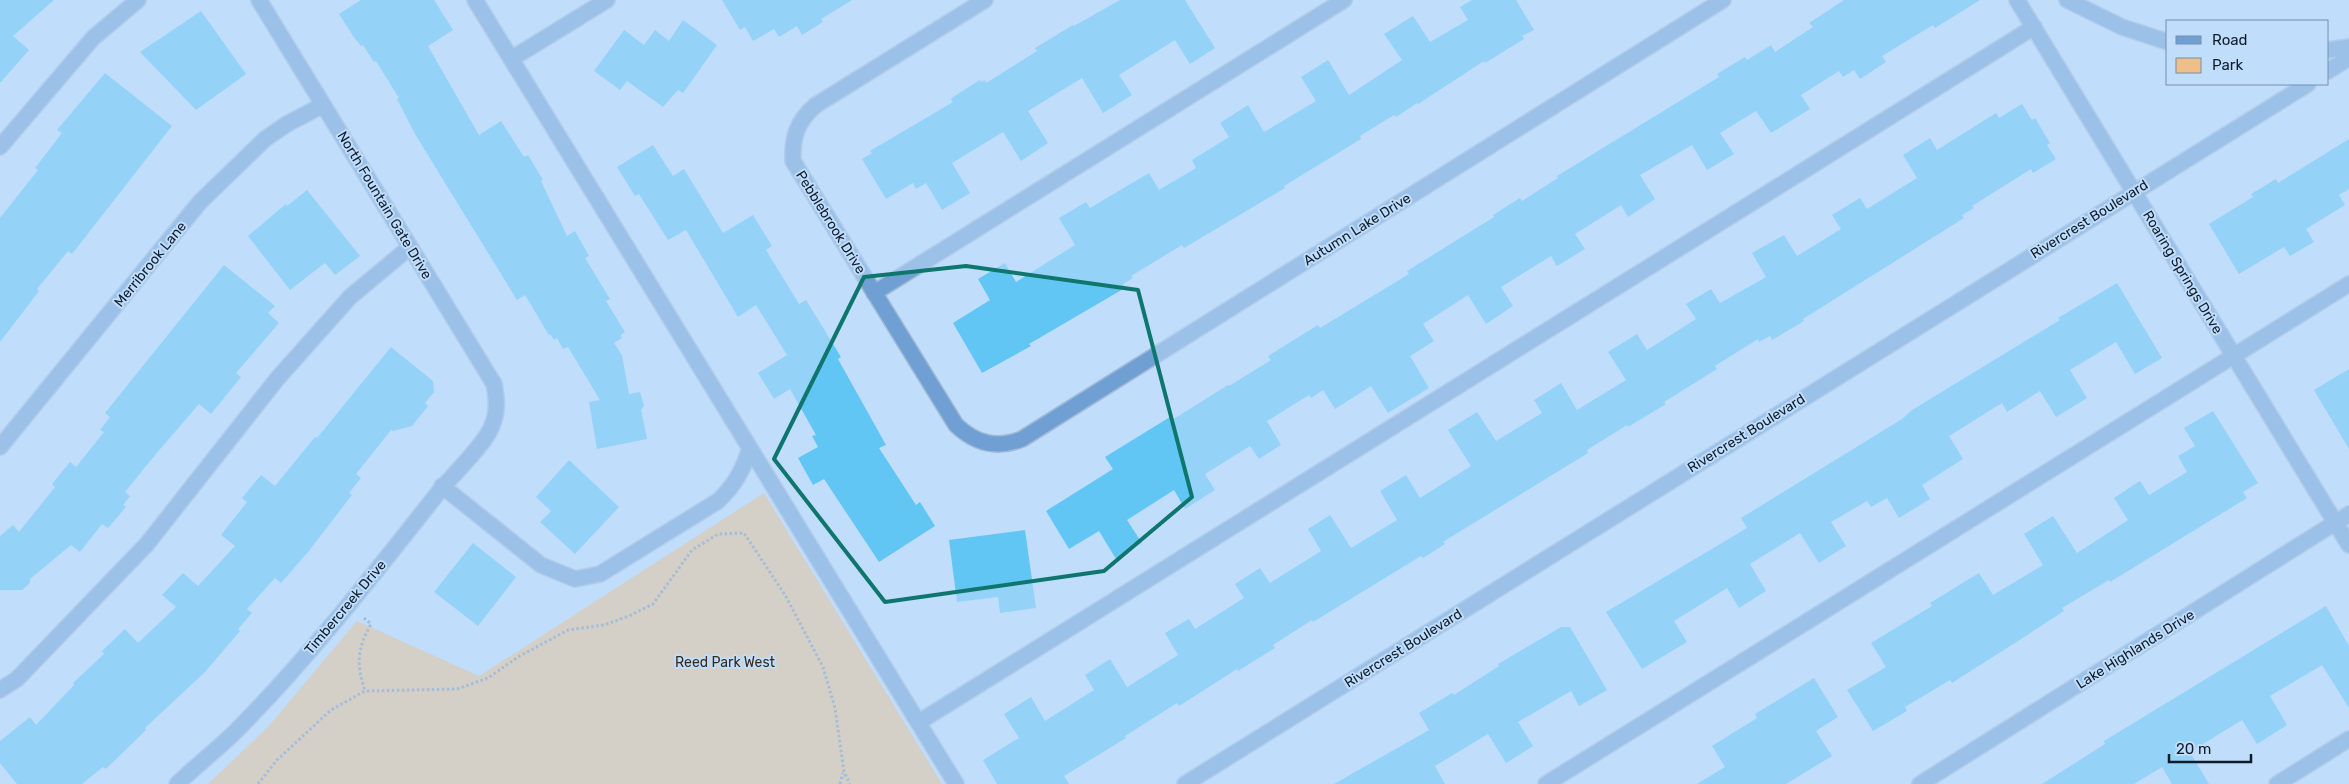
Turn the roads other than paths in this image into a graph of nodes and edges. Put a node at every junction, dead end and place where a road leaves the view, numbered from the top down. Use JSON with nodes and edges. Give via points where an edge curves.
{"nodes":[{"id":1,"x":138,"y":0,"type":"edge"},
{"id":2,"x":259,"y":0,"type":"edge"},
{"id":3,"x":475,"y":0,"type":"edge"},
{"id":4,"x":607,"y":0,"type":"edge"},
{"id":5,"x":985,"y":0,"type":"edge"},
{"id":6,"x":1344,"y":0,"type":"edge"},
{"id":7,"x":1723,"y":0,"type":"edge"},
{"id":8,"x":2017,"y":0,"type":"edge"},
{"id":9,"x":2067,"y":0,"type":"edge"},
{"id":10,"x":2034,"y":27,"type":"junction"},
{"id":11,"x":2166,"y":41,"type":"edge"},
{"id":12,"x":2349,"y":47,"type":"edge"},
{"id":13,"x":2329,"y":50,"type":"edge"},
{"id":14,"x":2349,"y":58,"type":"edge"},
{"id":15,"x":511,"y":59,"type":"junction"},
{"id":16,"x":2329,"y":70,"type":"edge"},
{"id":17,"x":2306,"y":85,"type":"edge"},
{"id":18,"x":323,"y":105,"type":"junction"},
{"id":19,"x":0,"y":147,"type":"edge"},
{"id":20,"x":2134,"y":191,"type":"junction"},
{"id":21,"x":410,"y":247,"type":"junction"},
{"id":22,"x":2349,"y":284,"type":"edge"},
{"id":23,"x":874,"y":293,"type":"junction"},
{"id":24,"x":2234,"y":355,"type":"junction"},
{"id":25,"x":496,"y":415,"type":"joint"},
{"id":26,"x":986,"y":444,"type":"joint"},
{"id":27,"x":0,"y":447,"type":"edge"},
{"id":28,"x":750,"y":448,"type":"junction"},
{"id":29,"x":442,"y":486,"type":"junction"},
{"id":30,"x":2349,"y":514,"type":"edge"},
{"id":31,"x":2336,"y":522,"type":"junction"},
{"id":32,"x":2349,"y":545,"type":"edge"},
{"id":33,"x":0,"y":690,"type":"edge"},
{"id":34,"x":919,"y":722,"type":"junction"},
{"id":35,"x":2349,"y":739,"type":"edge"},
{"id":36,"x":177,"y":784,"type":"edge"},
{"id":37,"x":956,"y":784,"type":"edge"},
{"id":38,"x":1185,"y":784,"type":"edge"},
{"id":39,"x":1546,"y":784,"type":"edge"},
{"id":40,"x":1920,"y":784,"type":"edge"},
{"id":41,"x":2277,"y":784,"type":"edge"}],
"edges":[{"from":1,"to":19,"type":"street","via":[[93,38]]},
{"from":2,"to":18,"type":"street","name":"North Fountain Gate Drive"},
{"from":3,"to":15,"type":"street"},
{"from":4,"to":15,"type":"street"},
{"from":5,"to":23,"type":"street","name":"Pebblebrook Drive","via":[[816,105],[804,115],[796,130],[792,145],[793,161]]},
{"from":6,"to":23,"type":"street"},
{"from":7,"to":26,"type":"street","name":"Autumn Lake Drive","via":[[1022,438],[1011,443]]},
{"from":8,"to":10,"type":"street","name":"Roaring Springs Drive"},
{"from":9,"to":11,"type":"street","via":[[2122,28]]},
{"from":10,"to":20,"type":"street","name":"Roaring Springs Drive"},
{"from":10,"to":34,"type":"street"},
{"from":12,"to":13,"type":"street"},
{"from":14,"to":16,"type":"street"},
{"from":15,"to":28,"type":"street"},
{"from":17,"to":20,"type":"street","name":"Rivercrest Boulevard"},
{"from":18,"to":21,"type":"street","name":"North Fountain Gate Drive"},
{"from":18,"to":27,"type":"street","name":"Merribrook Lane","via":[[265,140],[200,202]]},
{"from":20,"to":24,"type":"street","name":"Roaring Springs Drive"},
{"from":20,"to":38,"type":"street","name":"Rivercrest Boulevard"},
{"from":21,"to":25,"type":"street","name":"North Fountain Gate Drive","via":[[494,384]]},
{"from":21,"to":33,"type":"street","via":[[350,297],[277,379],[147,544],[23,672]]},
{"from":22,"to":24,"type":"street"},
{"from":23,"to":26,"type":"street","name":"Pebblebrook Drive","via":[[956,425],[975,440]]},
{"from":24,"to":31,"type":"street","name":"Roaring Springs Drive"},
{"from":24,"to":39,"type":"street"},
{"from":25,"to":29,"type":"street","name":"Timbercreek Drive","via":[[491,430]]},
{"from":28,"to":29,"type":"street","via":[[744,468],[732,488],[718,501],[600,574],[576,579],[541,565]]},
{"from":28,"to":34,"type":"street"},
{"from":29,"to":36,"type":"street","name":"Timbercreek Drive","via":[[348,607],[289,675],[232,734]]},
{"from":30,"to":31,"type":"street","name":"Lake Highlands Drive"},
{"from":31,"to":32,"type":"street","name":"Roaring Springs Drive"},
{"from":31,"to":40,"type":"street","name":"Lake Highlands Drive"},
{"from":34,"to":37,"type":"street"},
{"from":35,"to":41,"type":"street"}]}
